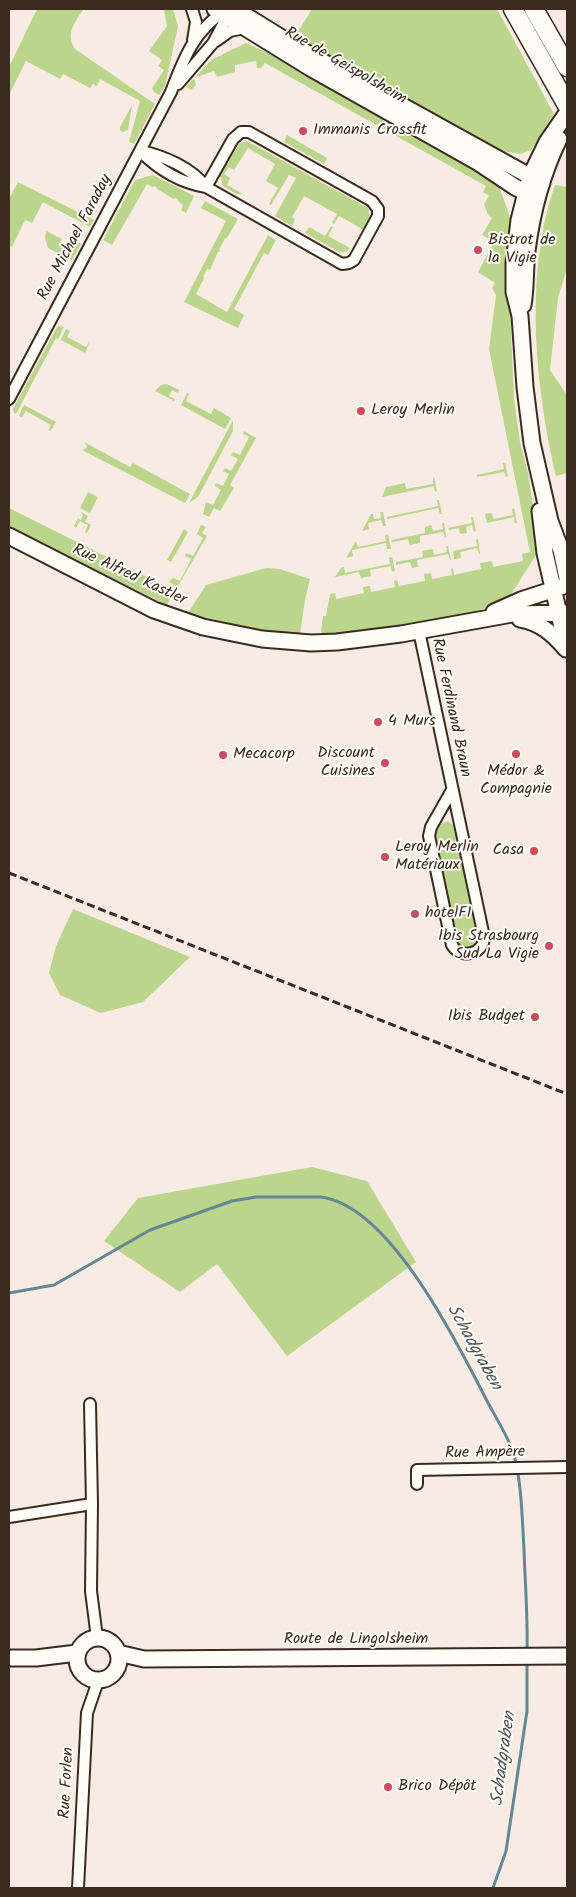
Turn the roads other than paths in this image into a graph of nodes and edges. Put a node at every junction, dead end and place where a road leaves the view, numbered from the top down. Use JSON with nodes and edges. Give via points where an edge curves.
{"nodes":[{"id":1,"x":192,"y":9,"type":"edge"},
{"id":2,"x":513,"y":9,"type":"edge"},
{"id":3,"x":534,"y":9,"type":"edge"},
{"id":4,"x":227,"y":11,"type":"edge"},
{"id":5,"x":245,"y":28,"type":"junction"},
{"id":6,"x":193,"y":41,"type":"junction"},
{"id":7,"x":213,"y":43,"type":"junction"},
{"id":8,"x":567,"y":67,"type":"edge"},
{"id":9,"x":171,"y":92,"type":"junction"},
{"id":10,"x":567,"y":105,"type":"edge"},
{"id":11,"x":567,"y":113,"type":"edge"},
{"id":12,"x":567,"y":121,"type":"edge"},
{"id":13,"x":140,"y":151,"type":"junction"},
{"id":14,"x":536,"y":180,"type":"junction"},
{"id":15,"x":206,"y":187,"type":"junction"},
{"id":16,"x":531,"y":195,"type":"junction"},
{"id":17,"x":9,"y":399,"type":"edge"},
{"id":18,"x":535,"y":458,"type":"junction"},
{"id":19,"x":9,"y":536,"type":"edge"},
{"id":20,"x":566,"y":572,"type":"edge"},
{"id":21,"x":560,"y":587,"type":"edge"},
{"id":22,"x":563,"y":613,"type":"edge"},
{"id":23,"x":501,"y":617,"type":"junction"},
{"id":24,"x":477,"y":620,"type":"junction"},
{"id":25,"x":419,"y":631,"type":"junction"},
{"id":26,"x":566,"y":645,"type":"edge"},
{"id":27,"x":452,"y":790,"type":"junction"},
{"id":28,"x":90,"y":1404,"type":"dead end"},
{"id":29,"x":567,"y":1467,"type":"edge"},
{"id":30,"x":417,"y":1484,"type":"dead end"},
{"id":31,"x":92,"y":1504,"type":"junction"},
{"id":32,"x":9,"y":1517,"type":"edge"},
{"id":33,"x":97,"y":1638,"type":"junction"},
{"id":34,"x":567,"y":1656,"type":"edge"},
{"id":35,"x":9,"y":1658,"type":"edge"},
{"id":36,"x":77,"y":1659,"type":"junction"},
{"id":37,"x":118,"y":1660,"type":"junction"},
{"id":38,"x":98,"y":1681,"type":"junction"},
{"id":39,"x":78,"y":1888,"type":"edge"}],
"edges":[{"from":1,"to":6,"type":"street","name":"Rue Michael Faraday","via":[[196,22]]},
{"from":2,"to":10,"type":"highway"},
{"from":3,"to":8,"type":"highway"},
{"from":4,"to":5,"type":"main road","name":"Rue de Geispolsheim"},
{"from":4,"to":6,"type":"street","name":"Rue Michael Faraday"},
{"from":4,"to":7,"type":"street","name":"Rue Michael Faraday"},
{"from":4,"to":14,"type":"main road","name":"Rue de Geispolsheim"},
{"from":5,"to":7,"type":"street","name":"Rue Michael Faraday","via":[[230,31]]},
{"from":5,"to":16,"type":"main road","name":"Rue de Geispolsheim"},
{"from":6,"to":9,"type":"street","name":"Rue Michael Faraday"},
{"from":7,"to":9,"type":"street","name":"Rue Michael Faraday"},
{"from":9,"to":13,"type":"street","name":"Rue Michael Faraday"},
{"from":11,"to":14,"type":"main road","via":[[547,142]]},
{"from":12,"to":14,"type":"main road","via":[[550,159]]},
{"from":13,"to":15,"type":"street","via":[[165,171],[193,185]]},
{"from":13,"to":17,"type":"street","name":"Rue Michael Faraday"},
{"from":14,"to":16,"type":"main road"},
{"from":15,"to":15,"type":"street","via":[[342,264],[354,260],[378,216],[378,209],[372,201],[249,132],[241,132],[233,139]]},
{"from":16,"to":18,"type":"main road","via":[[519,220],[514,292],[520,316]]},
{"from":18,"to":20,"type":"main road"},
{"from":18,"to":21,"type":"main road","via":[[548,569]]},
{"from":19,"to":25,"type":"main road","name":"Rue Alfred Kastler","via":[[132,600],[179,620],[220,632],[262,640],[311,643]]},
{"from":21,"to":22,"type":"main road"},
{"from":21,"to":24,"type":"main road","name":"Rue Alfred Kastler","via":[[510,604]]},
{"from":22,"to":23,"type":"main road","name":"Rue Alfred Kastler"},
{"from":22,"to":26,"type":"main road"},
{"from":23,"to":24,"type":"main road","name":"Rue Alfred Kastler"},
{"from":23,"to":26,"type":"main road","via":[[532,621]]},
{"from":24,"to":25,"type":"main road","name":"Rue Alfred Kastler"},
{"from":25,"to":27,"type":"street","name":"Rue Ferdinand Braun"},
{"from":27,"to":27,"type":"street","name":"Rue Ferdinand Braun","via":[[429,836],[452,945],[457,952],[464,954],[481,948],[484,937]]},
{"from":28,"to":31,"type":"street"},
{"from":29,"to":30,"type":"street","name":"Rue Ampère","via":[[417,1470]]},
{"from":31,"to":32,"type":"street"},
{"from":31,"to":33,"type":"street","via":[[91,1591]]},
{"from":33,"to":36,"type":"main road","via":[[85,1642]]},
{"from":33,"to":37,"type":"main road","via":[[110,1642]]},
{"from":34,"to":37,"type":"main road","name":"Route de Lingolsheim"},
{"from":35,"to":36,"type":"main road"},
{"from":36,"to":38,"type":"main road","via":[[85,1676]]},
{"from":37,"to":38,"type":"main road","via":[[110,1677]]},
{"from":38,"to":39,"type":"street","name":"Rue Forlen","via":[[87,1713]]}]}
